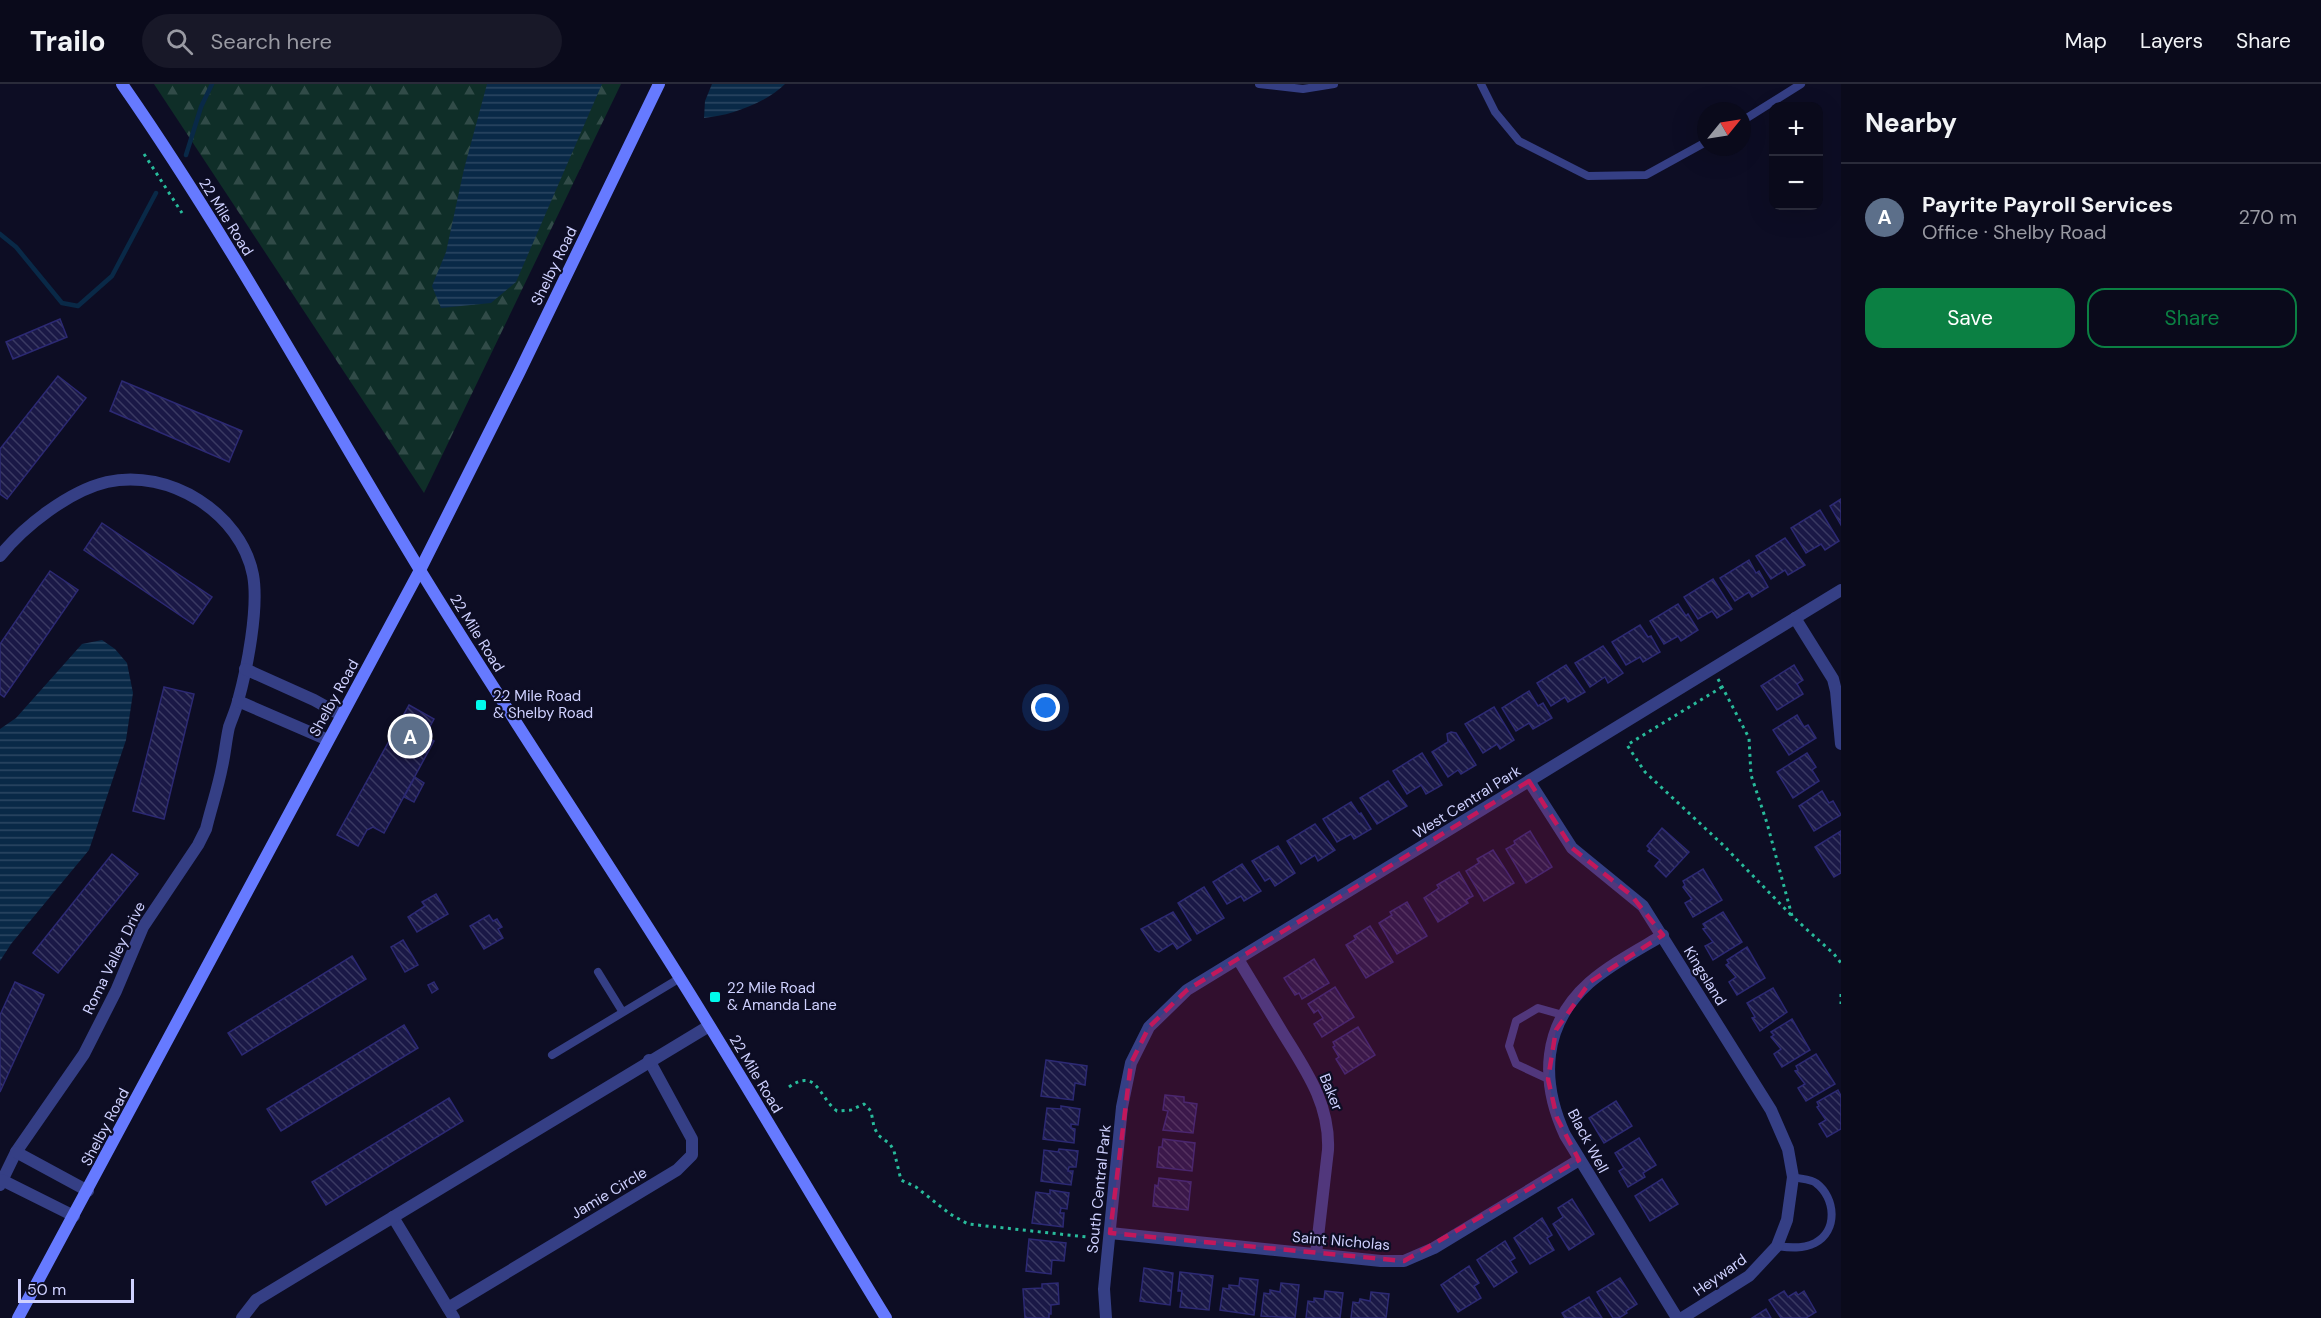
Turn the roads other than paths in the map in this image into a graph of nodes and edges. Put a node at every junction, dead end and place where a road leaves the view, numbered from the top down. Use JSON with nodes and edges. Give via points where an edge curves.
{"nodes":[{"id":1,"x":122,"y":84,"type":"edge"},
{"id":2,"x":659,"y":84,"type":"edge"},
{"id":3,"x":1259,"y":84,"type":"edge"},
{"id":4,"x":1335,"y":84,"type":"edge"},
{"id":5,"x":1481,"y":84,"type":"edge"},
{"id":6,"x":1801,"y":84,"type":"edge"},
{"id":7,"x":1751,"y":115,"type":"edge"},
{"id":8,"x":1697,"y":147,"type":"edge"},
{"id":9,"x":0,"y":556,"type":"edge"},
{"id":10,"x":420,"y":570,"type":"junction"},
{"id":11,"x":1841,"y":590,"type":"edge"},
{"id":12,"x":1795,"y":618,"type":"junction"},
{"id":13,"x":245,"y":669,"type":"junction"},
{"id":14,"x":238,"y":701,"type":"junction"},
{"id":15,"x":341,"y":715,"type":"junction"},
{"id":16,"x":328,"y":740,"type":"junction"},
{"id":17,"x":1841,"y":744,"type":"edge"},
{"id":18,"x":1529,"y":781,"type":"junction"},
{"id":19,"x":1663,"y":935,"type":"junction"},
{"id":20,"x":1238,"y":959,"type":"junction"},
{"id":21,"x":598,"y":972,"type":"dead end"},
{"id":22,"x":680,"y":978,"type":"junction"},
{"id":23,"x":622,"y":1011,"type":"junction"},
{"id":24,"x":1563,"y":1015,"type":"junction"},
{"id":25,"x":709,"y":1026,"type":"junction"},
{"id":26,"x":552,"y":1055,"type":"dead end"},
{"id":27,"x":649,"y":1060,"type":"junction"},
{"id":28,"x":1131,"y":1063,"type":"joint"},
{"id":29,"x":1548,"y":1079,"type":"junction"},
{"id":30,"x":16,"y":1152,"type":"junction"},
{"id":31,"x":1579,"y":1160,"type":"junction"},
{"id":32,"x":1793,"y":1177,"type":"junction"},
{"id":33,"x":1,"y":1182,"type":"edge"},
{"id":34,"x":88,"y":1191,"type":"junction"},
{"id":35,"x":74,"y":1216,"type":"junction"},
{"id":36,"x":393,"y":1217,"type":"junction"},
{"id":37,"x":1787,"y":1220,"type":"joint"},
{"id":38,"x":1110,"y":1233,"type":"junction"},
{"id":39,"x":1777,"y":1246,"type":"junction"},
{"id":40,"x":1316,"y":1254,"type":"junction"},
{"id":41,"x":451,"y":1313,"type":"edge"},
{"id":42,"x":18,"y":1318,"type":"edge"},
{"id":43,"x":242,"y":1318,"type":"edge"},
{"id":44,"x":886,"y":1318,"type":"edge"},
{"id":45,"x":1106,"y":1318,"type":"edge"},
{"id":46,"x":1677,"y":1318,"type":"edge"},
{"id":47,"x":1682,"y":1318,"type":"edge"}],
"edges":[{"from":1,"to":10,"type":"street","name":"22 Mile Road","via":[[231,250]]},
{"from":2,"to":10,"type":"street","name":"Shelby Road"},
{"from":3,"to":4,"type":"lane","via":[[1303,89]]},
{"from":5,"to":8,"type":"lane","via":[[1495,112],[1519,141],[1587,176],[1646,175]]},
{"from":6,"to":7,"type":"lane"},
{"from":9,"to":13,"type":"street","name":"Roma Valley Drive","via":[[45,513],[95,486],[132,480],[185,492],[219,515],[235,534],[248,560],[253,575],[254,611]]},
{"from":10,"to":15,"type":"street","name":"Shelby Road"},
{"from":10,"to":22,"type":"street","name":"22 Mile Road"},
{"from":11,"to":12,"type":"street","name":"West Central Park"},
{"from":12,"to":17,"type":"street","via":[[1833,679]]},
{"from":12,"to":18,"type":"street","name":"West Central Park"},
{"from":13,"to":14,"type":"street","name":"Roma Valley Drive"},
{"from":13,"to":15,"type":"street"},
{"from":14,"to":16,"type":"street"},
{"from":14,"to":30,"type":"street","name":"Roma Valley Drive","via":[[206,829],[143,927],[84,1054]]},
{"from":15,"to":16,"type":"street","name":"Shelby Road"},
{"from":16,"to":34,"type":"street","name":"Shelby Road"},
{"from":18,"to":19,"type":"street","name":"Kingsland","via":[[1572,848],[1631,894]]},
{"from":18,"to":20,"type":"street","name":"West Central Park"},
{"from":19,"to":24,"type":"street","name":"Black Well","via":[[1590,982]]},
{"from":19,"to":32,"type":"street","name":"Kingsland","via":[[1771,1110],[1788,1149]]},
{"from":20,"to":28,"type":"street","name":"West Central Park","via":[[1172,1003],[1149,1027]]},
{"from":20,"to":40,"type":"street","name":"Baker","via":[[1313,1082],[1326,1116],[1328,1150]]},
{"from":21,"to":23,"type":"lane"},
{"from":22,"to":23,"type":"lane"},
{"from":22,"to":25,"type":"street","name":"22 Mile Road"},
{"from":23,"to":26,"type":"lane"},
{"from":24,"to":29,"type":"street","name":"Black Well","via":[[1552,1046]]},
{"from":24,"to":29,"type":"lane","via":[[1538,1008],[1516,1021],[1509,1046],[1516,1064]]},
{"from":25,"to":27,"type":"street"},
{"from":25,"to":44,"type":"street","name":"22 Mile Road"},
{"from":27,"to":36,"type":"street"},
{"from":27,"to":41,"type":"street","name":"Jamie Circle","via":[[692,1139],[692,1155],[677,1170]]},
{"from":28,"to":38,"type":"street","name":"South Central Park","via":[[1122,1107]]},
{"from":29,"to":31,"type":"street","name":"Black Well","via":[[1557,1118]]},
{"from":30,"to":33,"type":"street","name":"Roma Valley Drive"},
{"from":30,"to":34,"type":"street"},
{"from":31,"to":40,"type":"street","name":"Saint Nicholas","via":[[1434,1248],[1404,1261]]},
{"from":31,"to":46,"type":"street","name":"Black Well"},
{"from":32,"to":37,"type":"street","name":"Kingsland"},
{"from":32,"to":39,"type":"lane","via":[[1816,1182],[1828,1198],[1833,1212],[1829,1230],[1816,1243],[1797,1248]]},
{"from":33,"to":35,"type":"street","name":"Roma Valley Drive"},
{"from":34,"to":35,"type":"street","name":"Shelby Road"},
{"from":35,"to":42,"type":"street","name":"Shelby Road"},
{"from":36,"to":41,"type":"street","name":"Jamie Circle"},
{"from":36,"to":43,"type":"street","via":[[256,1300]]},
{"from":37,"to":39,"type":"street","name":"Heyward"},
{"from":38,"to":40,"type":"street","name":"Saint Nicholas"},
{"from":38,"to":45,"type":"street","name":"South Central Park","via":[[1104,1289]]},
{"from":39,"to":47,"type":"street","name":"Heyward","via":[[1749,1276]]}]}
